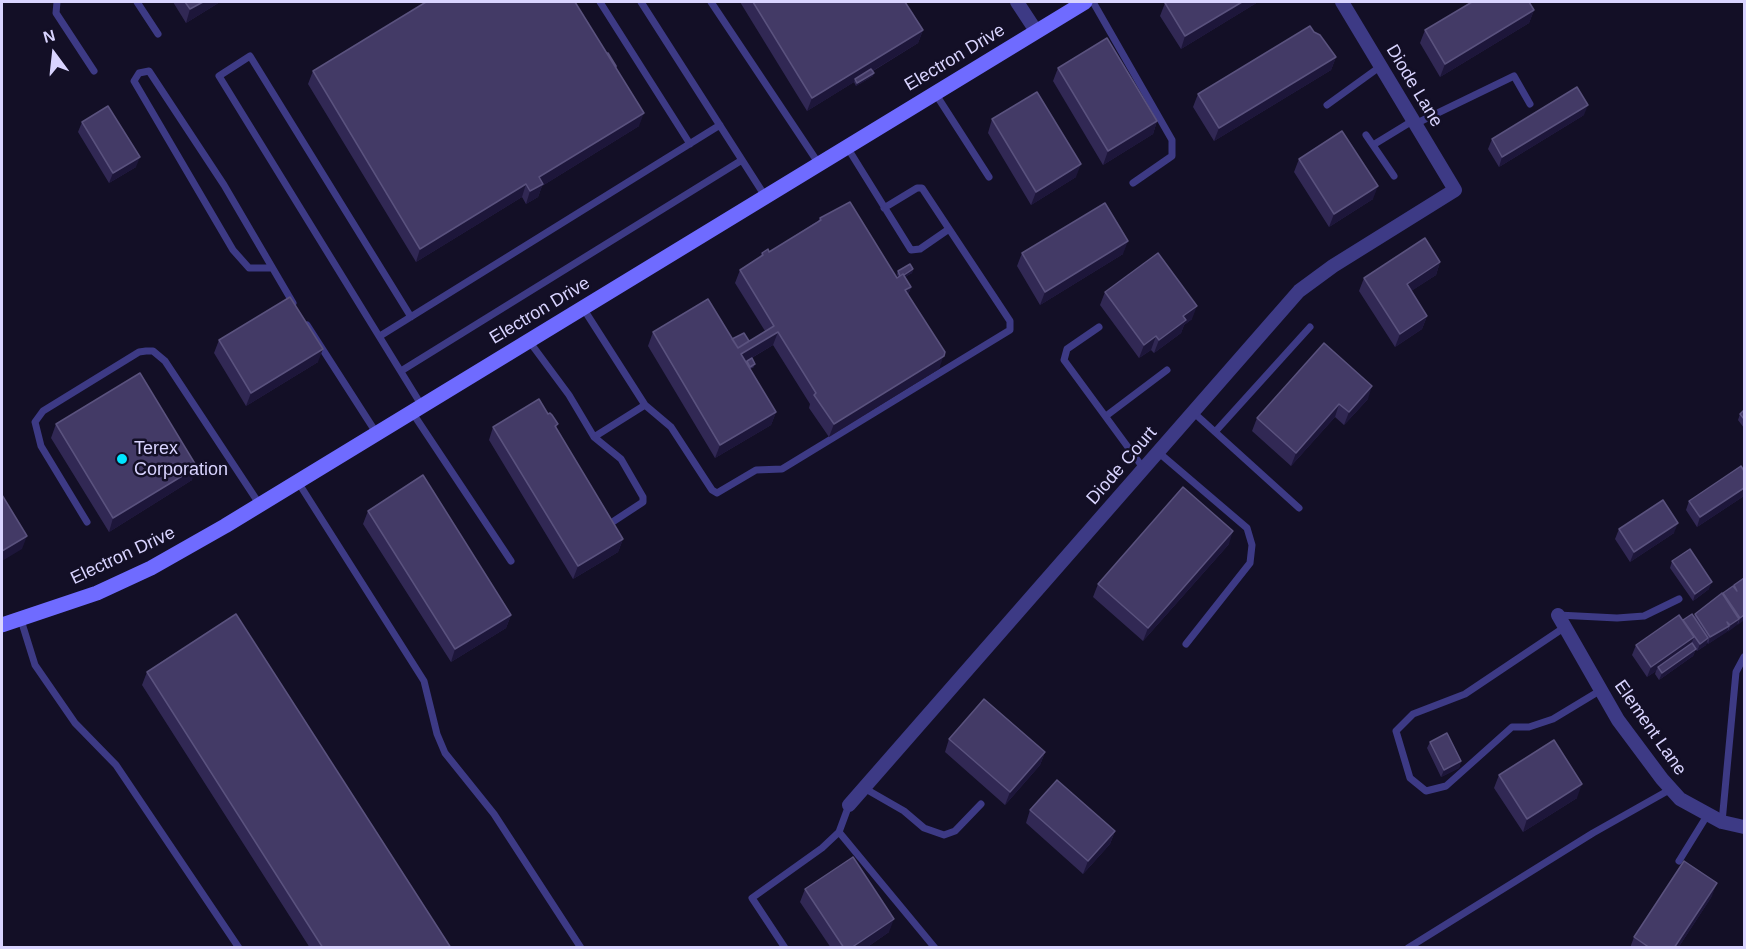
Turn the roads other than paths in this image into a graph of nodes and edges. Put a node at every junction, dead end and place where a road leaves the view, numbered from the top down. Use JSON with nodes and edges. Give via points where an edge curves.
{"nodes":[{"id":1,"x":57,"y":2,"type":"edge"},
{"id":2,"x":138,"y":2,"type":"edge"},
{"id":3,"x":600,"y":2,"type":"edge"},
{"id":4,"x":641,"y":2,"type":"edge"},
{"id":5,"x":711,"y":2,"type":"edge"},
{"id":6,"x":1017,"y":2,"type":"edge"},
{"id":7,"x":1084,"y":2,"type":"edge"},
{"id":8,"x":1093,"y":2,"type":"edge"},
{"id":9,"x":1342,"y":2,"type":"edge"},
{"id":10,"x":1036,"y":31,"type":"junction"},
{"id":11,"x":158,"y":34,"type":"dead end"},
{"id":12,"x":1381,"y":66,"type":"junction"},
{"id":13,"x":94,"y":71,"type":"dead end"},
{"id":14,"x":935,"y":93,"type":"junction"},
{"id":15,"x":1530,"y":104,"type":"dead end"},
{"id":16,"x":1327,"y":105,"type":"dead end"},
{"id":17,"x":1414,"y":122,"type":"junction"},
{"id":18,"x":720,"y":125,"type":"junction"},
{"id":19,"x":1366,"y":135,"type":"dead end"},
{"id":20,"x":690,"y":144,"type":"junction"},
{"id":21,"x":1373,"y":145,"type":"junction"},
{"id":22,"x":847,"y":146,"type":"junction"},
{"id":23,"x":742,"y":160,"type":"junction"},
{"id":24,"x":819,"y":164,"type":"junction"},
{"id":25,"x":1394,"y":176,"type":"dead end"},
{"id":26,"x":989,"y":177,"type":"dead end"},
{"id":27,"x":1133,"y":183,"type":"dead end"},
{"id":28,"x":1455,"y":190,"type":"joint"},
{"id":29,"x":765,"y":196,"type":"junction"},
{"id":30,"x":884,"y":208,"type":"junction"},
{"id":31,"x":949,"y":229,"type":"junction"},
{"id":32,"x":272,"y":268,"type":"junction"},
{"id":33,"x":584,"y":308,"type":"junction"},
{"id":34,"x":299,"y":312,"type":"edge"},
{"id":35,"x":411,"y":317,"type":"junction"},
{"id":36,"x":304,"y":320,"type":"edge"},
{"id":37,"x":1099,"y":327,"type":"dead end"},
{"id":38,"x":1310,"y":327,"type":"dead end"},
{"id":39,"x":380,"y":336,"type":"junction"},
{"id":40,"x":529,"y":341,"type":"junction"},
{"id":41,"x":1167,"y":370,"type":"dead end"},
{"id":42,"x":401,"y":371,"type":"junction"},
{"id":43,"x":645,"y":405,"type":"junction"},
{"id":44,"x":417,"y":409,"type":"junction"},
{"id":45,"x":1193,"y":412,"type":"junction"},
{"id":46,"x":1106,"y":416,"type":"junction"},
{"id":47,"x":1215,"y":432,"type":"junction"},
{"id":48,"x":377,"y":434,"type":"junction"},
{"id":49,"x":594,"y":436,"type":"junction"},
{"id":50,"x":1158,"y":452,"type":"junction"},
{"id":51,"x":1144,"y":468,"type":"junction"},
{"id":52,"x":298,"y":482,"type":"junction"},
{"id":53,"x":260,"y":505,"type":"junction"},
{"id":54,"x":1299,"y":508,"type":"dead end"},
{"id":55,"x":87,"y":522,"type":"dead end"},
{"id":56,"x":610,"y":523,"type":"edge"},
{"id":57,"x":510,"y":561,"type":"dead end"},
{"id":58,"x":1679,"y":599,"type":"dead end"},
{"id":59,"x":21,"y":620,"type":"junction"},
{"id":60,"x":1561,"y":621,"type":"junction"},
{"id":61,"x":2,"y":625,"type":"edge"},
{"id":62,"x":1186,"y":644,"type":"dead end"},
{"id":63,"x":1744,"y":657,"type":"edge"},
{"id":64,"x":1601,"y":690,"type":"junction"},
{"id":65,"x":864,"y":788,"type":"junction"},
{"id":66,"x":1671,"y":789,"type":"junction"},
{"id":67,"x":981,"y":804,"type":"dead end"},
{"id":68,"x":849,"y":805,"type":"joint"},
{"id":69,"x":1708,"y":814,"type":"junction"},
{"id":70,"x":1722,"y":822,"type":"junction"},
{"id":71,"x":1744,"y":827,"type":"edge"},
{"id":72,"x":840,"y":832,"type":"junction"},
{"id":73,"x":1679,"y":861,"type":"dead end"},
{"id":74,"x":239,"y":948,"type":"edge"},
{"id":75,"x":582,"y":948,"type":"edge"},
{"id":76,"x":785,"y":948,"type":"edge"},
{"id":77,"x":935,"y":948,"type":"edge"},
{"id":78,"x":1408,"y":948,"type":"edge"}],
"edges":[{"from":1,"to":13,"type":"lane","via":[[56,12]]},
{"from":2,"to":11,"type":"lane"},
{"from":3,"to":20,"type":"lane"},
{"from":4,"to":18,"type":"lane"},
{"from":5,"to":24,"type":"lane"},
{"from":6,"to":10,"type":"street"},
{"from":7,"to":10,"type":"street","name":"Electron Drive"},
{"from":8,"to":27,"type":"lane","via":[[1172,140],[1172,156]]},
{"from":9,"to":12,"type":"street","name":"Diode Lane"},
{"from":10,"to":14,"type":"street","name":"Electron Drive"},
{"from":12,"to":16,"type":"lane"},
{"from":12,"to":17,"type":"street","name":"Diode Lane"},
{"from":14,"to":22,"type":"street","name":"Electron Drive"},
{"from":14,"to":26,"type":"lane"},
{"from":15,"to":17,"type":"lane","via":[[1514,76]]},
{"from":17,"to":21,"type":"lane"},
{"from":17,"to":28,"type":"street","name":"Diode Lane"},
{"from":18,"to":20,"type":"lane"},
{"from":18,"to":23,"type":"lane"},
{"from":19,"to":21,"type":"lane"},
{"from":20,"to":35,"type":"lane"},
{"from":21,"to":25,"type":"lane"},
{"from":22,"to":24,"type":"street","name":"Electron Drive"},
{"from":22,"to":30,"type":"lane"},
{"from":23,"to":29,"type":"lane"},
{"from":23,"to":42,"type":"lane"},
{"from":24,"to":29,"type":"street","name":"Electron Drive"},
{"from":28,"to":45,"type":"street","name":"Diode Court","via":[[1299,291]]},
{"from":29,"to":33,"type":"street","name":"Electron Drive"},
{"from":30,"to":31,"type":"lane","via":[[920,187]]},
{"from":30,"to":31,"type":"lane","via":[[911,250],[920,249]]},
{"from":31,"to":43,"type":"lane","via":[[1010,321],[1010,330],[782,469],[756,470],[717,493],[671,427]]},
{"from":32,"to":32,"type":"lane","via":[[224,185],[149,71],[139,73],[134,81],[233,249],[249,268]]},
{"from":32,"to":34,"type":"lane"},
{"from":33,"to":40,"type":"street","name":"Electron Drive"},
{"from":33,"to":43,"type":"lane"},
{"from":35,"to":39,"type":"lane"},
{"from":35,"to":39,"type":"lane","via":[[250,56],[219,76]]},
{"from":36,"to":48,"type":"lane"},
{"from":37,"to":46,"type":"lane","via":[[1067,349],[1064,360]]},
{"from":38,"to":47,"type":"lane"},
{"from":39,"to":42,"type":"lane"},
{"from":40,"to":44,"type":"street","name":"Electron Drive"},
{"from":40,"to":49,"type":"lane"},
{"from":41,"to":46,"type":"lane"},
{"from":42,"to":44,"type":"lane"},
{"from":43,"to":49,"type":"lane"},
{"from":44,"to":48,"type":"street","name":"Electron Drive"},
{"from":44,"to":57,"type":"lane"},
{"from":45,"to":47,"type":"lane"},
{"from":45,"to":50,"type":"street","name":"Diode Court"},
{"from":46,"to":51,"type":"lane"},
{"from":47,"to":54,"type":"lane"},
{"from":48,"to":52,"type":"street","name":"Electron Drive"},
{"from":49,"to":56,"type":"lane","via":[[621,459],[643,497],[643,502]]},
{"from":50,"to":51,"type":"street","name":"Diode Court"},
{"from":50,"to":62,"type":"lane","via":[[1247,528],[1252,545],[1250,563]]},
{"from":51,"to":65,"type":"street","name":"Diode Court"},
{"from":52,"to":53,"type":"street","name":"Electron Drive"},
{"from":52,"to":75,"type":"lane","via":[[424,681],[445,753],[494,814]]},
{"from":53,"to":55,"type":"lane","via":[[165,361],[153,351],[146,351],[43,411],[35,422],[41,446]]},
{"from":53,"to":59,"type":"street","name":"Electron Drive","via":[[151,568],[97,593]]},
{"from":58,"to":60,"type":"lane","via":[[1636,617]]},
{"from":59,"to":61,"type":"street","name":"Electron Drive"},
{"from":59,"to":74,"type":"lane","via":[[35,665],[75,723],[116,765]]},
{"from":60,"to":64,"type":"street","name":"Element Lane"},
{"from":60,"to":64,"type":"lane","via":[[1465,694],[1413,714],[1396,731],[1410,778],[1426,791],[1446,786],[1512,727],[1529,727],[1553,719]]},
{"from":63,"to":70,"type":"lane","via":[[1736,672]]},
{"from":64,"to":66,"type":"street","name":"Element Lane","via":[[1618,720]]},
{"from":65,"to":67,"type":"lane","via":[[904,811],[924,828],[944,835],[955,831]]},
{"from":65,"to":68,"type":"street","name":"Diode Court"},
{"from":66,"to":69,"type":"street","name":"Element Lane","via":[[1680,799]]},
{"from":66,"to":78,"type":"lane"},
{"from":68,"to":72,"type":"lane"},
{"from":69,"to":70,"type":"street","name":"Element Lane"},
{"from":69,"to":73,"type":"lane"},
{"from":70,"to":71,"type":"street","name":"Element Lane"},
{"from":72,"to":76,"type":"lane","via":[[752,898]]},
{"from":72,"to":77,"type":"lane"}]}
